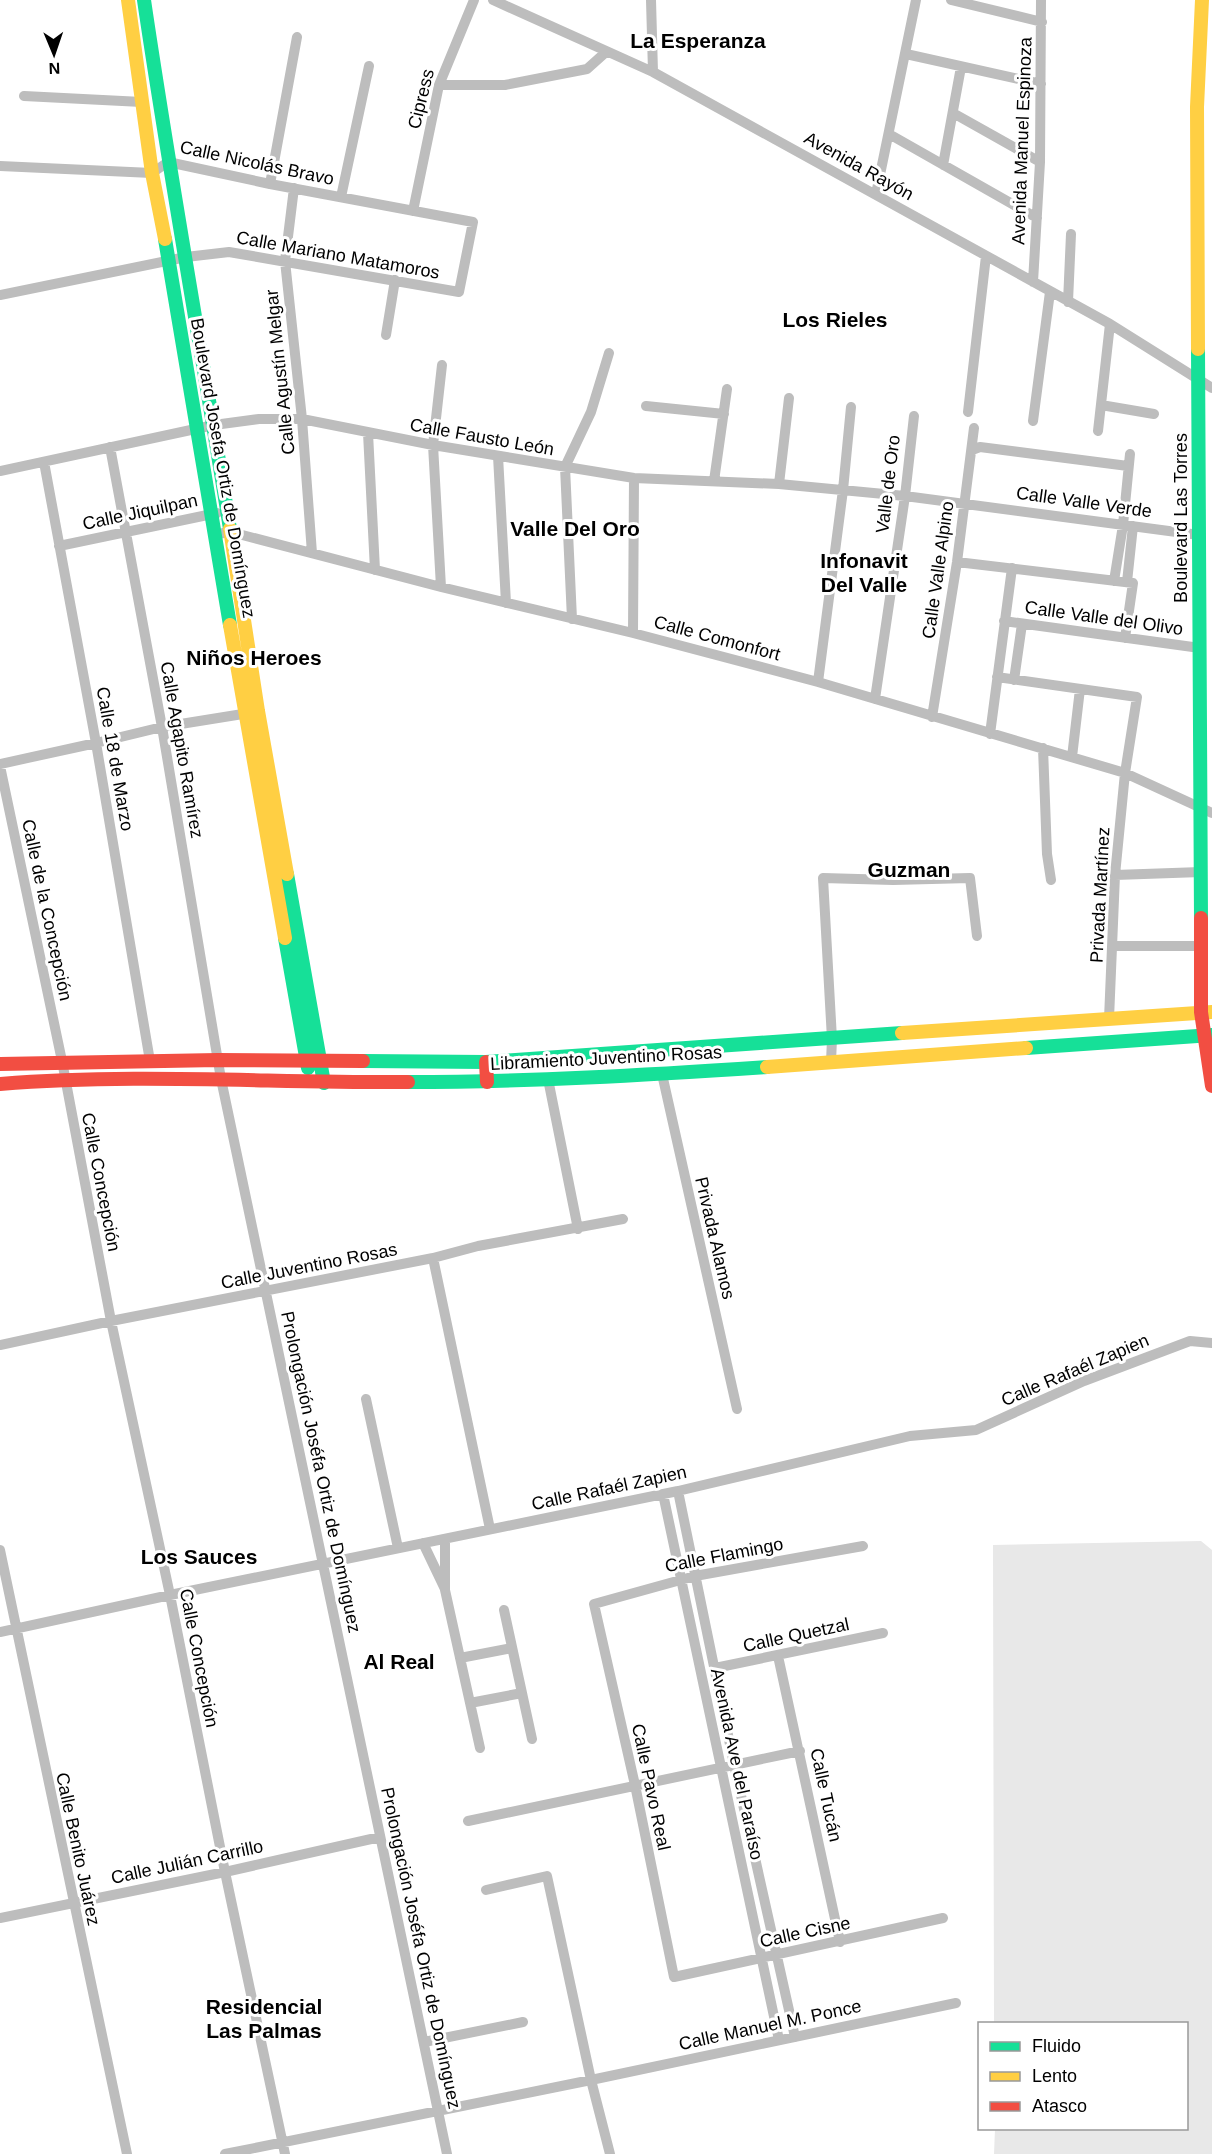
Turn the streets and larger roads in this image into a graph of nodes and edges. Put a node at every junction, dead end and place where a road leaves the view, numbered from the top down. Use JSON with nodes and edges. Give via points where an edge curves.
{"nodes":[{"id":1,"x":128,"y":0,"type":"edge"},
{"id":2,"x":144,"y":0,"type":"edge"},
{"id":3,"x":474,"y":0,"type":"edge"},
{"id":4,"x":493,"y":0,"type":"edge"},
{"id":5,"x":651,"y":0,"type":"edge"},
{"id":6,"x":916,"y":0,"type":"edge"},
{"id":7,"x":951,"y":0,"type":"edge"},
{"id":8,"x":1041,"y":0,"type":"edge"},
{"id":9,"x":1202,"y":0,"type":"edge"},
{"id":10,"x":1042,"y":22,"type":"junction"},
{"id":11,"x":297,"y":37,"type":"dead end"},
{"id":12,"x":606,"y":52,"type":"junction"},
{"id":13,"x":906,"y":54,"type":"junction"},
{"id":14,"x":369,"y":66,"type":"dead end"},
{"id":15,"x":961,"y":67,"type":"junction"},
{"id":16,"x":653,"y":72,"type":"junction"},
{"id":17,"x":1041,"y":84,"type":"junction"},
{"id":18,"x":439,"y":85,"type":"junction"},
{"id":19,"x":24,"y":96,"type":"dead end"},
{"id":20,"x":142,"y":102,"type":"junction"},
{"id":21,"x":953,"y":113,"type":"junction"},
{"id":22,"x":890,"y":134,"type":"junction"},
{"id":23,"x":168,"y":162,"type":"junction"},
{"id":24,"x":1040,"y":162,"type":"junction"},
{"id":25,"x":943,"y":165,"type":"junction"},
{"id":26,"x":0,"y":166,"type":"edge"},
{"id":27,"x":152,"y":173,"type":"junction"},
{"id":28,"x":270,"y":184,"type":"junction"},
{"id":29,"x":294,"y":188,"type":"junction"},
{"id":30,"x":876,"y":194,"type":"junction"},
{"id":31,"x":341,"y":197,"type":"junction"},
{"id":32,"x":413,"y":211,"type":"junction"},
{"id":33,"x":1037,"y":218,"type":"junction"},
{"id":34,"x":1071,"y":234,"type":"dead end"},
{"id":35,"x":986,"y":256,"type":"junction"},
{"id":36,"x":186,"y":257,"type":"junction"},
{"id":37,"x":170,"y":261,"type":"junction"},
{"id":38,"x":285,"y":261,"type":"junction"},
{"id":39,"x":395,"y":280,"type":"junction"},
{"id":40,"x":1033,"y":282,"type":"junction"},
{"id":41,"x":459,"y":292,"type":"joint"},
{"id":42,"x":1050,"y":292,"type":"junction"},
{"id":43,"x":0,"y":295,"type":"edge"},
{"id":44,"x":1068,"y":302,"type":"junction"},
{"id":45,"x":1110,"y":324,"type":"junction"},
{"id":46,"x":386,"y":335,"type":"dead end"},
{"id":47,"x":609,"y":353,"type":"dead end"},
{"id":48,"x":442,"y":365,"type":"dead end"},
{"id":49,"x":1199,"y":380,"type":"junction"},
{"id":50,"x":1212,"y":388,"type":"edge"},
{"id":51,"x":727,"y":389,"type":"dead end"},
{"id":52,"x":789,"y":398,"type":"dead end"},
{"id":53,"x":1101,"y":405,"type":"junction"},
{"id":54,"x":646,"y":406,"type":"dead end"},
{"id":55,"x":851,"y":407,"type":"dead end"},
{"id":56,"x":968,"y":412,"type":"dead end"},
{"id":57,"x":724,"y":414,"type":"junction"},
{"id":58,"x":1154,"y":414,"type":"dead end"},
{"id":59,"x":914,"y":416,"type":"dead end"},
{"id":60,"x":302,"y":419,"type":"junction"},
{"id":61,"x":1033,"y":422,"type":"dead end"},
{"id":62,"x":214,"y":425,"type":"junction"},
{"id":63,"x":199,"y":428,"type":"junction"},
{"id":64,"x":974,"y":428,"type":"dead end"},
{"id":65,"x":1098,"y":431,"type":"dead end"},
{"id":66,"x":368,"y":433,"type":"junction"},
{"id":67,"x":433,"y":445,"type":"junction"},
{"id":68,"x":110,"y":447,"type":"junction"},
{"id":69,"x":972,"y":450,"type":"junction"},
{"id":70,"x":1130,"y":454,"type":"dead end"},
{"id":71,"x":498,"y":456,"type":"junction"},
{"id":72,"x":44,"y":462,"type":"junction"},
{"id":73,"x":1128,"y":466,"type":"junction"},
{"id":74,"x":565,"y":467,"type":"junction"},
{"id":75,"x":0,"y":471,"type":"edge"},
{"id":76,"x":634,"y":478,"type":"junction"},
{"id":77,"x":714,"y":481,"type":"junction"},
{"id":78,"x":779,"y":484,"type":"junction"},
{"id":79,"x":843,"y":490,"type":"junction"},
{"id":80,"x":904,"y":496,"type":"junction"},
{"id":81,"x":964,"y":502,"type":"junction"},
{"id":82,"x":220,"y":512,"type":"junction"},
{"id":83,"x":1128,"y":525,"type":"junction"},
{"id":84,"x":126,"y":530,"type":"junction"},
{"id":85,"x":231,"y":532,"type":"junction"},
{"id":86,"x":217,"y":534,"type":"junction"},
{"id":87,"x":1200,"y":535,"type":"junction"},
{"id":88,"x":59,"y":546,"type":"junction"},
{"id":89,"x":312,"y":553,"type":"junction"},
{"id":90,"x":957,"y":562,"type":"junction"},
{"id":91,"x":1012,"y":568,"type":"junction"},
{"id":92,"x":375,"y":570,"type":"junction"},
{"id":93,"x":1114,"y":581,"type":"junction"},
{"id":94,"x":1130,"y":583,"type":"junction"},
{"id":95,"x":441,"y":587,"type":"junction"},
{"id":96,"x":506,"y":603,"type":"junction"},
{"id":97,"x":572,"y":620,"type":"junction"},
{"id":98,"x":1004,"y":621,"type":"junction"},
{"id":99,"x":1022,"y":624,"type":"junction"},
{"id":100,"x":633,"y":633,"type":"junction"},
{"id":101,"x":1125,"y":638,"type":"junction"},
{"id":102,"x":1200,"y":648,"type":"junction"},
{"id":103,"x":997,"y":677,"type":"junction"},
{"id":104,"x":1014,"y":680,"type":"junction"},
{"id":105,"x":818,"y":682,"type":"junction"},
{"id":106,"x":1080,"y":689,"type":"junction"},
{"id":107,"x":875,"y":699,"type":"junction"},
{"id":108,"x":252,"y":712,"type":"junction"},
{"id":109,"x":932,"y":717,"type":"junction"},
{"id":110,"x":162,"y":727,"type":"junction"},
{"id":111,"x":990,"y":734,"type":"junction"},
{"id":112,"x":96,"y":743,"type":"junction"},
{"id":113,"x":1043,"y":748,"type":"junction"},
{"id":114,"x":1072,"y":757,"type":"junction"},
{"id":115,"x":0,"y":765,"type":"edge"},
{"id":116,"x":1125,"y":773,"type":"junction"},
{"id":117,"x":1206,"y":811,"type":"edge"},
{"id":118,"x":1201,"y":872,"type":"junction"},
{"id":119,"x":1115,"y":875,"type":"junction"},
{"id":120,"x":1051,"y":880,"type":"dead end"},
{"id":121,"x":977,"y":936,"type":"dead end"},
{"id":122,"x":1114,"y":946,"type":"junction"},
{"id":123,"x":1201,"y":946,"type":"junction"},
{"id":124,"x":1206,"y":1012,"type":"edge"},
{"id":125,"x":1109,"y":1019,"type":"junction"},
{"id":126,"x":1208,"y":1035,"type":"edge"},
{"id":127,"x":832,"y":1039,"type":"junction"},
{"id":128,"x":218,"y":1060,"type":"junction"},
{"id":129,"x":314,"y":1060,"type":"junction"},
{"id":130,"x":150,"y":1061,"type":"junction"},
{"id":131,"x":62,"y":1062,"type":"junction"},
{"id":132,"x":486,"y":1062,"type":"junction"},
{"id":133,"x":831,"y":1062,"type":"junction"},
{"id":134,"x":0,"y":1064,"type":"edge"},
{"id":135,"x":662,"y":1074,"type":"junction"},
{"id":136,"x":64,"y":1079,"type":"junction"},
{"id":137,"x":221,"y":1079,"type":"junction"},
{"id":138,"x":548,"y":1079,"type":"junction"},
{"id":139,"x":487,"y":1082,"type":"junction"},
{"id":140,"x":317,"y":1083,"type":"junction"},
{"id":141,"x":0,"y":1084,"type":"edge"},
{"id":142,"x":1212,"y":1086,"type":"edge"},
{"id":143,"x":623,"y":1220,"type":"dead end"},
{"id":144,"x":578,"y":1229,"type":"junction"},
{"id":145,"x":433,"y":1258,"type":"junction"},
{"id":146,"x":266,"y":1292,"type":"junction"},
{"id":147,"x":111,"y":1321,"type":"junction"},
{"id":148,"x":1212,"y":1343,"type":"edge"},
{"id":149,"x":0,"y":1345,"type":"edge"},
{"id":150,"x":366,"y":1399,"type":"dead end"},
{"id":151,"x":737,"y":1409,"type":"dead end"},
{"id":152,"x":678,"y":1491,"type":"junction"},
{"id":153,"x":663,"y":1494,"type":"junction"},
{"id":154,"x":490,"y":1529,"type":"junction"},
{"id":155,"x":445,"y":1539,"type":"junction"},
{"id":156,"x":423,"y":1543,"type":"junction"},
{"id":157,"x":863,"y":1546,"type":"dead end"},
{"id":158,"x":398,"y":1548,"type":"junction"},
{"id":159,"x":0,"y":1550,"type":"edge"},
{"id":160,"x":323,"y":1564,"type":"junction"},
{"id":161,"x":695,"y":1576,"type":"junction"},
{"id":162,"x":680,"y":1579,"type":"junction"},
{"id":163,"x":445,"y":1590,"type":"junction"},
{"id":164,"x":170,"y":1595,"type":"junction"},
{"id":165,"x":594,"y":1604,"type":"joint"},
{"id":166,"x":504,"y":1610,"type":"dead end"},
{"id":167,"x":16,"y":1628,"type":"junction"},
{"id":168,"x":0,"y":1632,"type":"edge"},
{"id":169,"x":883,"y":1634,"type":"dead end"},
{"id":170,"x":512,"y":1648,"type":"junction"},
{"id":171,"x":778,"y":1656,"type":"junction"},
{"id":172,"x":460,"y":1658,"type":"junction"},
{"id":173,"x":715,"y":1668,"type":"junction"},
{"id":174,"x":522,"y":1693,"type":"junction"},
{"id":175,"x":470,"y":1703,"type":"junction"},
{"id":176,"x":532,"y":1739,"type":"dead end"},
{"id":177,"x":480,"y":1748,"type":"dead end"},
{"id":178,"x":800,"y":1751,"type":"junction"},
{"id":179,"x":734,"y":1764,"type":"junction"},
{"id":180,"x":720,"y":1767,"type":"junction"},
{"id":181,"x":635,"y":1785,"type":"junction"},
{"id":182,"x":468,"y":1821,"type":"dead end"},
{"id":183,"x":380,"y":1837,"type":"junction"},
{"id":184,"x":225,"y":1872,"type":"junction"},
{"id":185,"x":486,"y":1890,"type":"dead end"},
{"id":186,"x":72,"y":1903,"type":"junction"},
{"id":187,"x":0,"y":1918,"type":"edge"},
{"id":188,"x":943,"y":1918,"type":"dead end"},
{"id":189,"x":840,"y":1942,"type":"junction"},
{"id":190,"x":776,"y":1955,"type":"junction"},
{"id":191,"x":762,"y":1958,"type":"junction"},
{"id":192,"x":674,"y":1977,"type":"joint"},
{"id":193,"x":956,"y":2003,"type":"dead end"},
{"id":194,"x":523,"y":2022,"type":"dead end"},
{"id":195,"x":795,"y":2037,"type":"junction"},
{"id":196,"x":778,"y":2040,"type":"junction"},
{"id":197,"x":424,"y":2042,"type":"junction"},
{"id":198,"x":591,"y":2080,"type":"junction"},
{"id":199,"x":438,"y":2110,"type":"junction"},
{"id":200,"x":284,"y":2148,"type":"edge"},
{"id":201,"x":126,"y":2154,"type":"edge"},
{"id":202,"x":225,"y":2154,"type":"edge"},
{"id":203,"x":447,"y":2154,"type":"edge"},
{"id":204,"x":610,"y":2154,"type":"edge"}],
"edges":[{"from":1,"to":20,"type":"street","name":"Boulevard Josefa Ortiz de Domínguez"},
{"from":2,"to":23,"type":"street","name":"Boulevard Josefa Ortiz de Domínguez"},
{"from":3,"to":18,"type":"street","name":"Cipress"},
{"from":4,"to":12,"type":"street","name":"Avenida Rayón"},
{"from":5,"to":16,"type":"street"},
{"from":6,"to":13,"type":"street"},
{"from":7,"to":10,"type":"street"},
{"from":8,"to":10,"type":"street","name":"Avenida Manuel Espinoza"},
{"from":9,"to":49,"type":"street","name":"Boulevard Las Torres","via":[[1197,107]]},
{"from":10,"to":17,"type":"street","name":"Avenida Manuel Espinoza"},
{"from":11,"to":28,"type":"street"},
{"from":12,"to":16,"type":"street","name":"Avenida Rayón"},
{"from":12,"to":18,"type":"street","via":[[587,69],[505,85]]},
{"from":13,"to":15,"type":"street"},
{"from":13,"to":22,"type":"street"},
{"from":14,"to":31,"type":"street"},
{"from":15,"to":17,"type":"street"},
{"from":15,"to":21,"type":"street"},
{"from":16,"to":30,"type":"street","name":"Avenida Rayón"},
{"from":17,"to":24,"type":"street","name":"Avenida Manuel Espinoza"},
{"from":18,"to":32,"type":"street","name":"Cipress"},
{"from":19,"to":20,"type":"street"},
{"from":20,"to":27,"type":"street","name":"Boulevard Josefa Ortiz de Domínguez"},
{"from":21,"to":24,"type":"street"},
{"from":21,"to":25,"type":"street"},
{"from":22,"to":25,"type":"street"},
{"from":22,"to":30,"type":"street"},
{"from":23,"to":27,"type":"street","name":"Calle Nicolás Bravo"},
{"from":23,"to":28,"type":"street","name":"Calle Nicolás Bravo"},
{"from":23,"to":36,"type":"street","name":"Boulevard Josefa Ortiz de Domínguez"},
{"from":24,"to":33,"type":"street","name":"Avenida Manuel Espinoza"},
{"from":25,"to":33,"type":"street"},
{"from":26,"to":27,"type":"street"},
{"from":27,"to":37,"type":"street","name":"Boulevard Josefa Ortiz de Domínguez"},
{"from":28,"to":29,"type":"street","name":"Calle Nicolás Bravo"},
{"from":29,"to":31,"type":"street","name":"Calle Nicolás Bravo"},
{"from":29,"to":38,"type":"street","name":"Calle Agustín Melgar"},
{"from":30,"to":35,"type":"street","name":"Avenida Rayón"},
{"from":31,"to":32,"type":"street","name":"Calle Nicolás Bravo"},
{"from":32,"to":41,"type":"street","name":"Calle Nicolás Bravo","via":[[473,222]]},
{"from":33,"to":40,"type":"street","name":"Avenida Manuel Espinoza"},
{"from":34,"to":44,"type":"street"},
{"from":35,"to":40,"type":"street","name":"Avenida Rayón"},
{"from":35,"to":56,"type":"street"},
{"from":36,"to":37,"type":"street","name":"Calle Mariano Matamoros"},
{"from":36,"to":38,"type":"street","name":"Calle Mariano Matamoros","via":[[229,252]]},
{"from":36,"to":62,"type":"street","name":"Boulevard Josefa Ortiz de Domínguez"},
{"from":37,"to":43,"type":"street","name":"Calle Mariano Matamoros"},
{"from":37,"to":63,"type":"street","name":"Boulevard Josefa Ortiz de Domínguez"},
{"from":38,"to":39,"type":"street","name":"Calle Mariano Matamoros"},
{"from":38,"to":60,"type":"street","name":"Calle Agustín Melgar"},
{"from":39,"to":41,"type":"street","name":"Calle Mariano Matamoros"},
{"from":39,"to":46,"type":"street"},
{"from":40,"to":42,"type":"street","name":"Avenida Rayón"},
{"from":42,"to":44,"type":"street","name":"Avenida Rayón"},
{"from":42,"to":61,"type":"street"},
{"from":44,"to":45,"type":"street","name":"Avenida Rayón"},
{"from":45,"to":49,"type":"street","name":"Avenida Rayón"},
{"from":45,"to":53,"type":"street"},
{"from":47,"to":74,"type":"street","via":[[591,412]]},
{"from":48,"to":67,"type":"street"},
{"from":49,"to":50,"type":"street","name":"Avenida Rayón"},
{"from":49,"to":87,"type":"street","name":"Boulevard Las Torres"},
{"from":51,"to":57,"type":"street"},
{"from":52,"to":78,"type":"street"},
{"from":53,"to":58,"type":"street"},
{"from":53,"to":65,"type":"street"},
{"from":54,"to":57,"type":"street"},
{"from":55,"to":79,"type":"street"},
{"from":57,"to":77,"type":"street"},
{"from":59,"to":80,"type":"street","name":"Valle de Oro"},
{"from":60,"to":62,"type":"street","name":"Calle Fausto León"},
{"from":60,"to":66,"type":"street","name":"Calle Fausto León"},
{"from":60,"to":89,"type":"street","name":"Calle Agustín Melgar"},
{"from":62,"to":63,"type":"street","name":"Calle Fausto León"},
{"from":62,"to":82,"type":"street","name":"Boulevard Josefa Ortiz de Domínguez"},
{"from":63,"to":68,"type":"street","name":"Calle Fausto León"},
{"from":63,"to":82,"type":"street","name":"Boulevard Josefa Ortiz de Domínguez"},
{"from":64,"to":69,"type":"street","name":"Calle Valle Alpino"},
{"from":66,"to":67,"type":"street","name":"Calle Fausto León"},
{"from":66,"to":92,"type":"street"},
{"from":67,"to":71,"type":"street","name":"Calle Fausto León"},
{"from":67,"to":95,"type":"street"},
{"from":68,"to":72,"type":"street","name":"Calle Fausto León"},
{"from":68,"to":84,"type":"street","name":"Calle Agapito Ramírez"},
{"from":69,"to":73,"type":"street","via":[[980,447]]},
{"from":69,"to":81,"type":"street","name":"Calle Valle Alpino"},
{"from":70,"to":73,"type":"street"},
{"from":71,"to":74,"type":"street","name":"Calle Fausto León"},
{"from":71,"to":96,"type":"street"},
{"from":72,"to":75,"type":"street","name":"Calle Fausto León"},
{"from":72,"to":88,"type":"street","name":"Calle 18 de Marzo"},
{"from":73,"to":83,"type":"street"},
{"from":74,"to":76,"type":"street","name":"Calle Fausto León"},
{"from":74,"to":97,"type":"street"},
{"from":76,"to":77,"type":"street","name":"Calle Fausto León"},
{"from":76,"to":100,"type":"street"},
{"from":77,"to":78,"type":"street","name":"Calle Fausto León"},
{"from":78,"to":79,"type":"street","name":"Calle Fausto León"},
{"from":79,"to":80,"type":"street","name":"Calle Fausto León"},
{"from":79,"to":105,"type":"street"},
{"from":80,"to":81,"type":"street","name":"Calle Fausto León"},
{"from":80,"to":107,"type":"street","name":"Valle de Oro"},
{"from":81,"to":83,"type":"street","name":"Calle Valle Verde"},
{"from":81,"to":90,"type":"street","name":"Calle Valle Alpino"},
{"from":82,"to":84,"type":"street","name":"Calle Jiquilpan"},
{"from":82,"to":85,"type":"street","name":"Boulevard Josefa Ortiz de Domínguez"},
{"from":82,"to":86,"type":"street","name":"Boulevard Josefa Ortiz de Domínguez"},
{"from":83,"to":87,"type":"street","name":"Calle Valle Verde"},
{"from":83,"to":93,"type":"street"},
{"from":83,"to":94,"type":"street"},
{"from":84,"to":88,"type":"street","name":"Calle Jiquilpan"},
{"from":84,"to":110,"type":"street","name":"Calle Agapito Ramírez"},
{"from":85,"to":86,"type":"street","name":"Calle Comonfort"},
{"from":85,"to":89,"type":"street","name":"Calle Comonfort"},
{"from":85,"to":108,"type":"street","name":"Boulevard Josefa Ortiz de Domínguez"},
{"from":86,"to":108,"type":"street","name":"Boulevard Josefa Ortiz de Domínguez"},
{"from":87,"to":102,"type":"street","name":"Boulevard Las Torres"},
{"from":88,"to":112,"type":"street","name":"Calle 18 de Marzo"},
{"from":89,"to":92,"type":"street","name":"Calle Comonfort"},
{"from":90,"to":91,"type":"street"},
{"from":90,"to":109,"type":"street","name":"Calle Valle Alpino"},
{"from":91,"to":93,"type":"street"},
{"from":91,"to":98,"type":"street"},
{"from":92,"to":95,"type":"street","name":"Calle Comonfort"},
{"from":93,"to":94,"type":"street"},
{"from":94,"to":101,"type":"street"},
{"from":95,"to":96,"type":"street","name":"Calle Comonfort"},
{"from":96,"to":97,"type":"street","name":"Calle Comonfort"},
{"from":97,"to":100,"type":"street","name":"Calle Comonfort"},
{"from":98,"to":99,"type":"street","name":"Calle Valle del Olivo"},
{"from":98,"to":103,"type":"street"},
{"from":99,"to":101,"type":"street","name":"Calle Valle del Olivo"},
{"from":99,"to":104,"type":"street"},
{"from":100,"to":105,"type":"street","name":"Calle Comonfort"},
{"from":101,"to":102,"type":"street","name":"Calle Valle del Olivo"},
{"from":102,"to":117,"type":"street","name":"Boulevard Las Torres"},
{"from":103,"to":104,"type":"street"},
{"from":103,"to":111,"type":"street"},
{"from":104,"to":106,"type":"street"},
{"from":105,"to":107,"type":"street","name":"Calle Comonfort"},
{"from":106,"to":114,"type":"street"},
{"from":106,"to":116,"type":"street","name":"Privada Martínez","via":[[1137,697]]},
{"from":107,"to":109,"type":"street","name":"Calle Comonfort"},
{"from":108,"to":110,"type":"street"},
{"from":108,"to":129,"type":"street","name":"Boulevard Josefa Ortiz de Domínguez"},
{"from":109,"to":111,"type":"street","name":"Calle Comonfort"},
{"from":110,"to":112,"type":"street"},
{"from":110,"to":128,"type":"street","name":"Calle Agapito Ramírez"},
{"from":111,"to":113,"type":"street","name":"Calle Comonfort"},
{"from":112,"to":115,"type":"street"},
{"from":112,"to":130,"type":"street","name":"Calle 18 de Marzo"},
{"from":113,"to":114,"type":"street","name":"Calle Comonfort"},
{"from":113,"to":120,"type":"street"},
{"from":114,"to":116,"type":"street","name":"Calle Comonfort"},
{"from":115,"to":131,"type":"street","name":"Calle de la Concepción"},
{"from":116,"to":117,"type":"street","name":"Calle Comonfort"},
{"from":116,"to":119,"type":"street","name":"Privada Martínez"},
{"from":117,"to":118,"type":"street","name":"Boulevard Las Torres"},
{"from":118,"to":119,"type":"street"},
{"from":118,"to":123,"type":"street","name":"Boulevard Las Torres"},
{"from":119,"to":122,"type":"street","name":"Privada Martínez"},
{"from":121,"to":127,"type":"street","via":[[970,878],[823,878]]},
{"from":122,"to":123,"type":"street"},
{"from":122,"to":125,"type":"street","name":"Privada Martínez"},
{"from":123,"to":124,"type":"street","name":"Boulevard Las Torres"},
{"from":124,"to":125,"type":"street","name":"Libramiento Juventino Rosas"},
{"from":124,"to":126,"type":"street","name":"Boulevard Las Torres"},
{"from":125,"to":127,"type":"street","name":"Libramiento Juventino Rosas"},
{"from":126,"to":133,"type":"street","name":"Libramiento Juventino Rosas"},
{"from":126,"to":142,"type":"street","name":"Boulevard Las Torres"},
{"from":127,"to":132,"type":"street","name":"Libramiento Juventino Rosas"},
{"from":127,"to":133,"type":"street"},
{"from":128,"to":129,"type":"street","name":"Libramiento Juventino Rosas"},
{"from":128,"to":130,"type":"street","name":"Libramiento Juventino Rosas"},
{"from":128,"to":137,"type":"street","name":"Calle Agapito Ramírez"},
{"from":129,"to":132,"type":"street","name":"Libramiento Juventino Rosas"},
{"from":129,"to":140,"type":"street","name":"Boulevard Josefa Ortiz de Domínguez"},
{"from":130,"to":131,"type":"street","name":"Libramiento Juventino Rosas"},
{"from":131,"to":134,"type":"street","name":"Libramiento Juventino Rosas"},
{"from":131,"to":136,"type":"street","name":"Calle Concepción"},
{"from":132,"to":139,"type":"street"},
{"from":133,"to":135,"type":"street","name":"Libramiento Juventino Rosas"},
{"from":135,"to":138,"type":"street","name":"Libramiento Juventino Rosas"},
{"from":135,"to":151,"type":"street","name":"Privada Alamos"},
{"from":136,"to":137,"type":"street","name":"Libramiento Juventino Rosas"},
{"from":136,"to":141,"type":"street","name":"Libramiento Juventino Rosas"},
{"from":136,"to":147,"type":"street","name":"Calle Concepción"},
{"from":137,"to":140,"type":"street","name":"Libramiento Juventino Rosas"},
{"from":137,"to":146,"type":"street","name":"Prolongación Joséfa Ortiz de Domínguez"},
{"from":138,"to":139,"type":"street","name":"Libramiento Juventino Rosas"},
{"from":138,"to":144,"type":"street"},
{"from":139,"to":140,"type":"street","name":"Libramiento Juventino Rosas"},
{"from":143,"to":144,"type":"street","name":"Calle Juventino Rosas"},
{"from":144,"to":145,"type":"street","name":"Calle Juventino Rosas"},
{"from":145,"to":146,"type":"street","name":"Calle Juventino Rosas"},
{"from":145,"to":154,"type":"street"},
{"from":146,"to":147,"type":"street","name":"Calle Juventino Rosas"},
{"from":146,"to":160,"type":"street","name":"Prolongación Joséfa Ortiz de Domínguez"},
{"from":147,"to":149,"type":"street","name":"Calle Juventino Rosas"},
{"from":147,"to":164,"type":"street","name":"Calle Concepción"},
{"from":148,"to":152,"type":"street","name":"Calle Rafaél Zapien","via":[[1190,1341],[1084,1381],[976,1430],[910,1436]]},
{"from":150,"to":158,"type":"street"},
{"from":152,"to":153,"type":"street","name":"Calle Rafaél Zapien"},
{"from":152,"to":161,"type":"street","name":"Avenida Ave del Paraíso"},
{"from":153,"to":154,"type":"street","name":"Calle Rafaél Zapien"},
{"from":153,"to":162,"type":"street","name":"Avenida Ave del Paraíso"},
{"from":154,"to":155,"type":"street","name":"Calle Rafaél Zapien"},
{"from":155,"to":156,"type":"street","name":"Calle Rafaél Zapien"},
{"from":155,"to":163,"type":"street"},
{"from":156,"to":158,"type":"street","name":"Calle Rafaél Zapien"},
{"from":156,"to":163,"type":"street"},
{"from":157,"to":161,"type":"street","name":"Calle Flamingo"},
{"from":158,"to":160,"type":"street","name":"Calle Rafaél Zapien"},
{"from":159,"to":167,"type":"street","name":"Calle Benito Juárez"},
{"from":160,"to":164,"type":"street","name":"Calle Rafaél Zapien"},
{"from":160,"to":183,"type":"street","name":"Prolongación Joséfa Ortiz de Domínguez"},
{"from":161,"to":162,"type":"street","name":"Calle Flamingo"},
{"from":161,"to":173,"type":"street","name":"Avenida Ave del Paraíso"},
{"from":162,"to":165,"type":"street","name":"Calle Flamingo"},
{"from":162,"to":180,"type":"street","name":"Avenida Ave del Paraíso"},
{"from":163,"to":172,"type":"street"},
{"from":164,"to":167,"type":"street","name":"Calle Rafaél Zapien"},
{"from":164,"to":184,"type":"street","name":"Calle Concepción"},
{"from":165,"to":181,"type":"street","name":"Calle Pavo Real"},
{"from":166,"to":170,"type":"street"},
{"from":167,"to":168,"type":"street","name":"Calle Rafaél Zapien"},
{"from":167,"to":186,"type":"street","name":"Calle Benito Juárez"},
{"from":169,"to":171,"type":"street","name":"Calle Quetzal"},
{"from":170,"to":172,"type":"street"},
{"from":170,"to":174,"type":"street"},
{"from":171,"to":173,"type":"street","name":"Calle Quetzal"},
{"from":171,"to":178,"type":"street","name":"Calle Tucán"},
{"from":172,"to":175,"type":"street"},
{"from":173,"to":179,"type":"street","name":"Avenida Ave del Paraíso"},
{"from":174,"to":175,"type":"street"},
{"from":174,"to":176,"type":"street"},
{"from":175,"to":177,"type":"street"},
{"from":178,"to":179,"type":"street"},
{"from":178,"to":189,"type":"street","name":"Calle Tucán"},
{"from":179,"to":180,"type":"street"},
{"from":179,"to":190,"type":"street","name":"Avenida Ave del Paraíso"},
{"from":180,"to":181,"type":"street"},
{"from":180,"to":191,"type":"street","name":"Avenida Ave del Paraíso"},
{"from":181,"to":182,"type":"street"},
{"from":181,"to":192,"type":"street","name":"Calle Pavo Real"},
{"from":183,"to":184,"type":"street","name":"Calle Julián Carrillo"},
{"from":183,"to":197,"type":"street","name":"Prolongación Joséfa Ortiz de Domínguez"},
{"from":184,"to":186,"type":"street","name":"Calle Julián Carrillo"},
{"from":184,"to":200,"type":"street","name":"Calle Concepción"},
{"from":185,"to":198,"type":"street","via":[[547,1876]]},
{"from":186,"to":187,"type":"street","name":"Calle Julián Carrillo"},
{"from":186,"to":201,"type":"street","name":"Calle Benito Juárez"},
{"from":188,"to":189,"type":"street","name":"Calle Cisne"},
{"from":189,"to":190,"type":"street","name":"Calle Cisne"},
{"from":190,"to":191,"type":"street","name":"Calle Cisne"},
{"from":190,"to":195,"type":"street","name":"Avenida Ave del Paraíso"},
{"from":191,"to":192,"type":"street","name":"Calle Cisne"},
{"from":191,"to":196,"type":"street","name":"Avenida Ave del Paraíso"},
{"from":193,"to":195,"type":"street","name":"Calle Manuel M. Ponce"},
{"from":194,"to":197,"type":"street"},
{"from":195,"to":196,"type":"street","name":"Calle Manuel M. Ponce"},
{"from":196,"to":198,"type":"street","name":"Calle Manuel M. Ponce"},
{"from":197,"to":199,"type":"street","name":"Prolongación Joséfa Ortiz de Domínguez"},
{"from":198,"to":199,"type":"street","name":"Calle Manuel M. Ponce"},
{"from":198,"to":204,"type":"street"},
{"from":199,"to":200,"type":"street","name":"Calle Manuel M. Ponce"},
{"from":199,"to":203,"type":"street","name":"Prolongación Joséfa Ortiz de Domínguez"},
{"from":200,"to":202,"type":"street","name":"Calle Manuel M. Ponce"}]}
